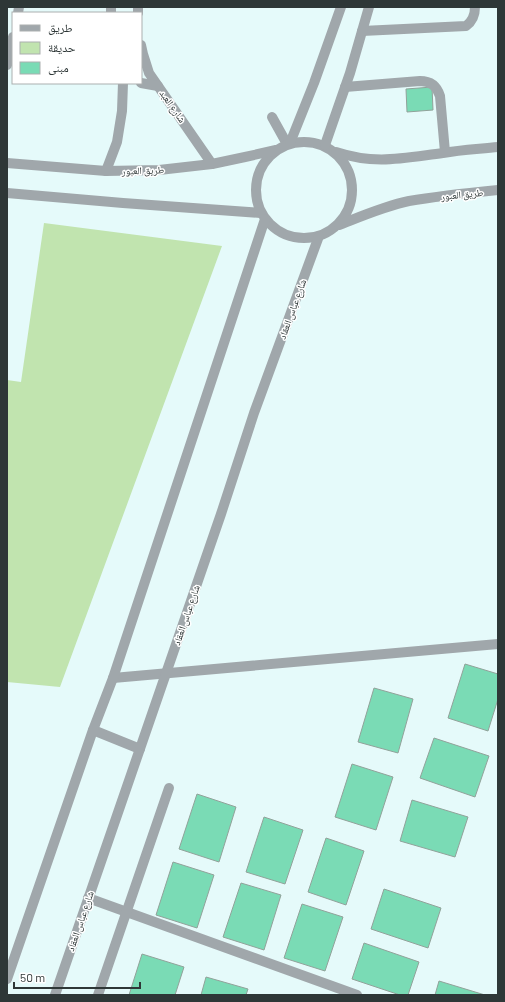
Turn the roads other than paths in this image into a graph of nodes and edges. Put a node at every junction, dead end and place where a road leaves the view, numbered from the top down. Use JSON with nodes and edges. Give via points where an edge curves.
{"nodes":[{"id":1,"x":341,"y":7,"type":"edge"},
{"id":2,"x":369,"y":7,"type":"edge"},
{"id":3,"x":475,"y":7,"type":"edge"},
{"id":4,"x":362,"y":31,"type":"junction"},
{"id":5,"x":12,"y":45,"type":"edge"},
{"id":6,"x":142,"y":50,"type":"edge"},
{"id":7,"x":10,"y":60,"type":"edge"},
{"id":8,"x":142,"y":83,"type":"edge"},
{"id":9,"x":123,"y":84,"type":"edge"},
{"id":10,"x":158,"y":86,"type":"junction"},
{"id":11,"x":345,"y":86,"type":"junction"},
{"id":12,"x":272,"y":117,"type":"dead end"},
{"id":13,"x":325,"y":145,"type":"junction"},
{"id":14,"x":285,"y":146,"type":"junction"},
{"id":15,"x":498,"y":147,"type":"edge"},
{"id":16,"x":335,"y":152,"type":"junction"},
{"id":17,"x":444,"y":152,"type":"junction"},
{"id":18,"x":7,"y":163,"type":"edge"},
{"id":19,"x":212,"y":164,"type":"junction"},
{"id":20,"x":106,"y":171,"type":"junction"},
{"id":21,"x":498,"y":190,"type":"edge"},
{"id":22,"x":7,"y":193,"type":"edge"},
{"id":23,"x":263,"y":216,"type":"junction"},
{"id":24,"x":336,"y":227,"type":"junction"},
{"id":25,"x":319,"y":236,"type":"junction"},
{"id":26,"x":498,"y":644,"type":"edge"},
{"id":27,"x":166,"y":674,"type":"junction"},
{"id":28,"x":113,"y":678,"type":"junction"},
{"id":29,"x":93,"y":730,"type":"junction"},
{"id":30,"x":140,"y":749,"type":"junction"},
{"id":31,"x":169,"y":788,"type":"dead end"},
{"id":32,"x":88,"y":898,"type":"junction"},
{"id":33,"x":127,"y":912,"type":"junction"},
{"id":34,"x":7,"y":979,"type":"edge"},
{"id":35,"x":55,"y":995,"type":"edge"},
{"id":36,"x":98,"y":995,"type":"edge"},
{"id":37,"x":357,"y":995,"type":"edge"}],
"edges":[{"from":1,"to":14,"type":"street","via":[[314,82]]},
{"from":2,"to":4,"type":"street"},
{"from":3,"to":4,"type":"street","via":[[473,19],[466,26]]},
{"from":4,"to":11,"type":"street"},
{"from":5,"to":7,"type":"street"},
{"from":6,"to":10,"type":"street","name":"شارع العبد","via":[[149,73]]},
{"from":8,"to":10,"type":"street"},
{"from":9,"to":20,"type":"street","via":[[117,142]]},
{"from":10,"to":19,"type":"street","name":"شارع العبد"},
{"from":11,"to":13,"type":"street"},
{"from":11,"to":17,"type":"street","via":[[420,81],[431,83],[440,96]]},
{"from":12,"to":14,"type":"street"},
{"from":13,"to":14,"type":"street","via":[[308,141]]},
{"from":13,"to":16,"type":"street"},
{"from":14,"to":19,"type":"street","name":"طريق العبور"},
{"from":14,"to":23,"type":"street","via":[[267,158],[259,171],[256,199]]},
{"from":15,"to":17,"type":"street"},
{"from":16,"to":17,"type":"street","via":[[379,160]]},
{"from":16,"to":24,"type":"street","via":[[347,165],[353,181],[353,198],[347,214]]},
{"from":18,"to":20,"type":"street","name":"طريق العبور"},
{"from":19,"to":20,"type":"street","name":"طريق العبور","via":[[159,170]]},
{"from":21,"to":24,"type":"street","name":"طريق العبور","via":[[408,201],[371,212]]},
{"from":22,"to":23,"type":"street"},
{"from":23,"to":25,"type":"street","via":[[276,229],[290,236]]},
{"from":23,"to":28,"type":"street"},
{"from":24,"to":25,"type":"street"},
{"from":25,"to":27,"type":"street","name":"شارع عباس العقاد","via":[[254,413]]},
{"from":26,"to":27,"type":"street"},
{"from":27,"to":28,"type":"street"},
{"from":27,"to":30,"type":"street","name":"شارع عباس العقاد"},
{"from":28,"to":29,"type":"street"},
{"from":29,"to":30,"type":"street"},
{"from":29,"to":34,"type":"street"},
{"from":30,"to":32,"type":"street","name":"شارع عباس العقاد"},
{"from":31,"to":33,"type":"street"},
{"from":32,"to":33,"type":"street"},
{"from":32,"to":35,"type":"street","name":"شارع عباس العقاد"},
{"from":33,"to":36,"type":"street"},
{"from":33,"to":37,"type":"street"}]}
